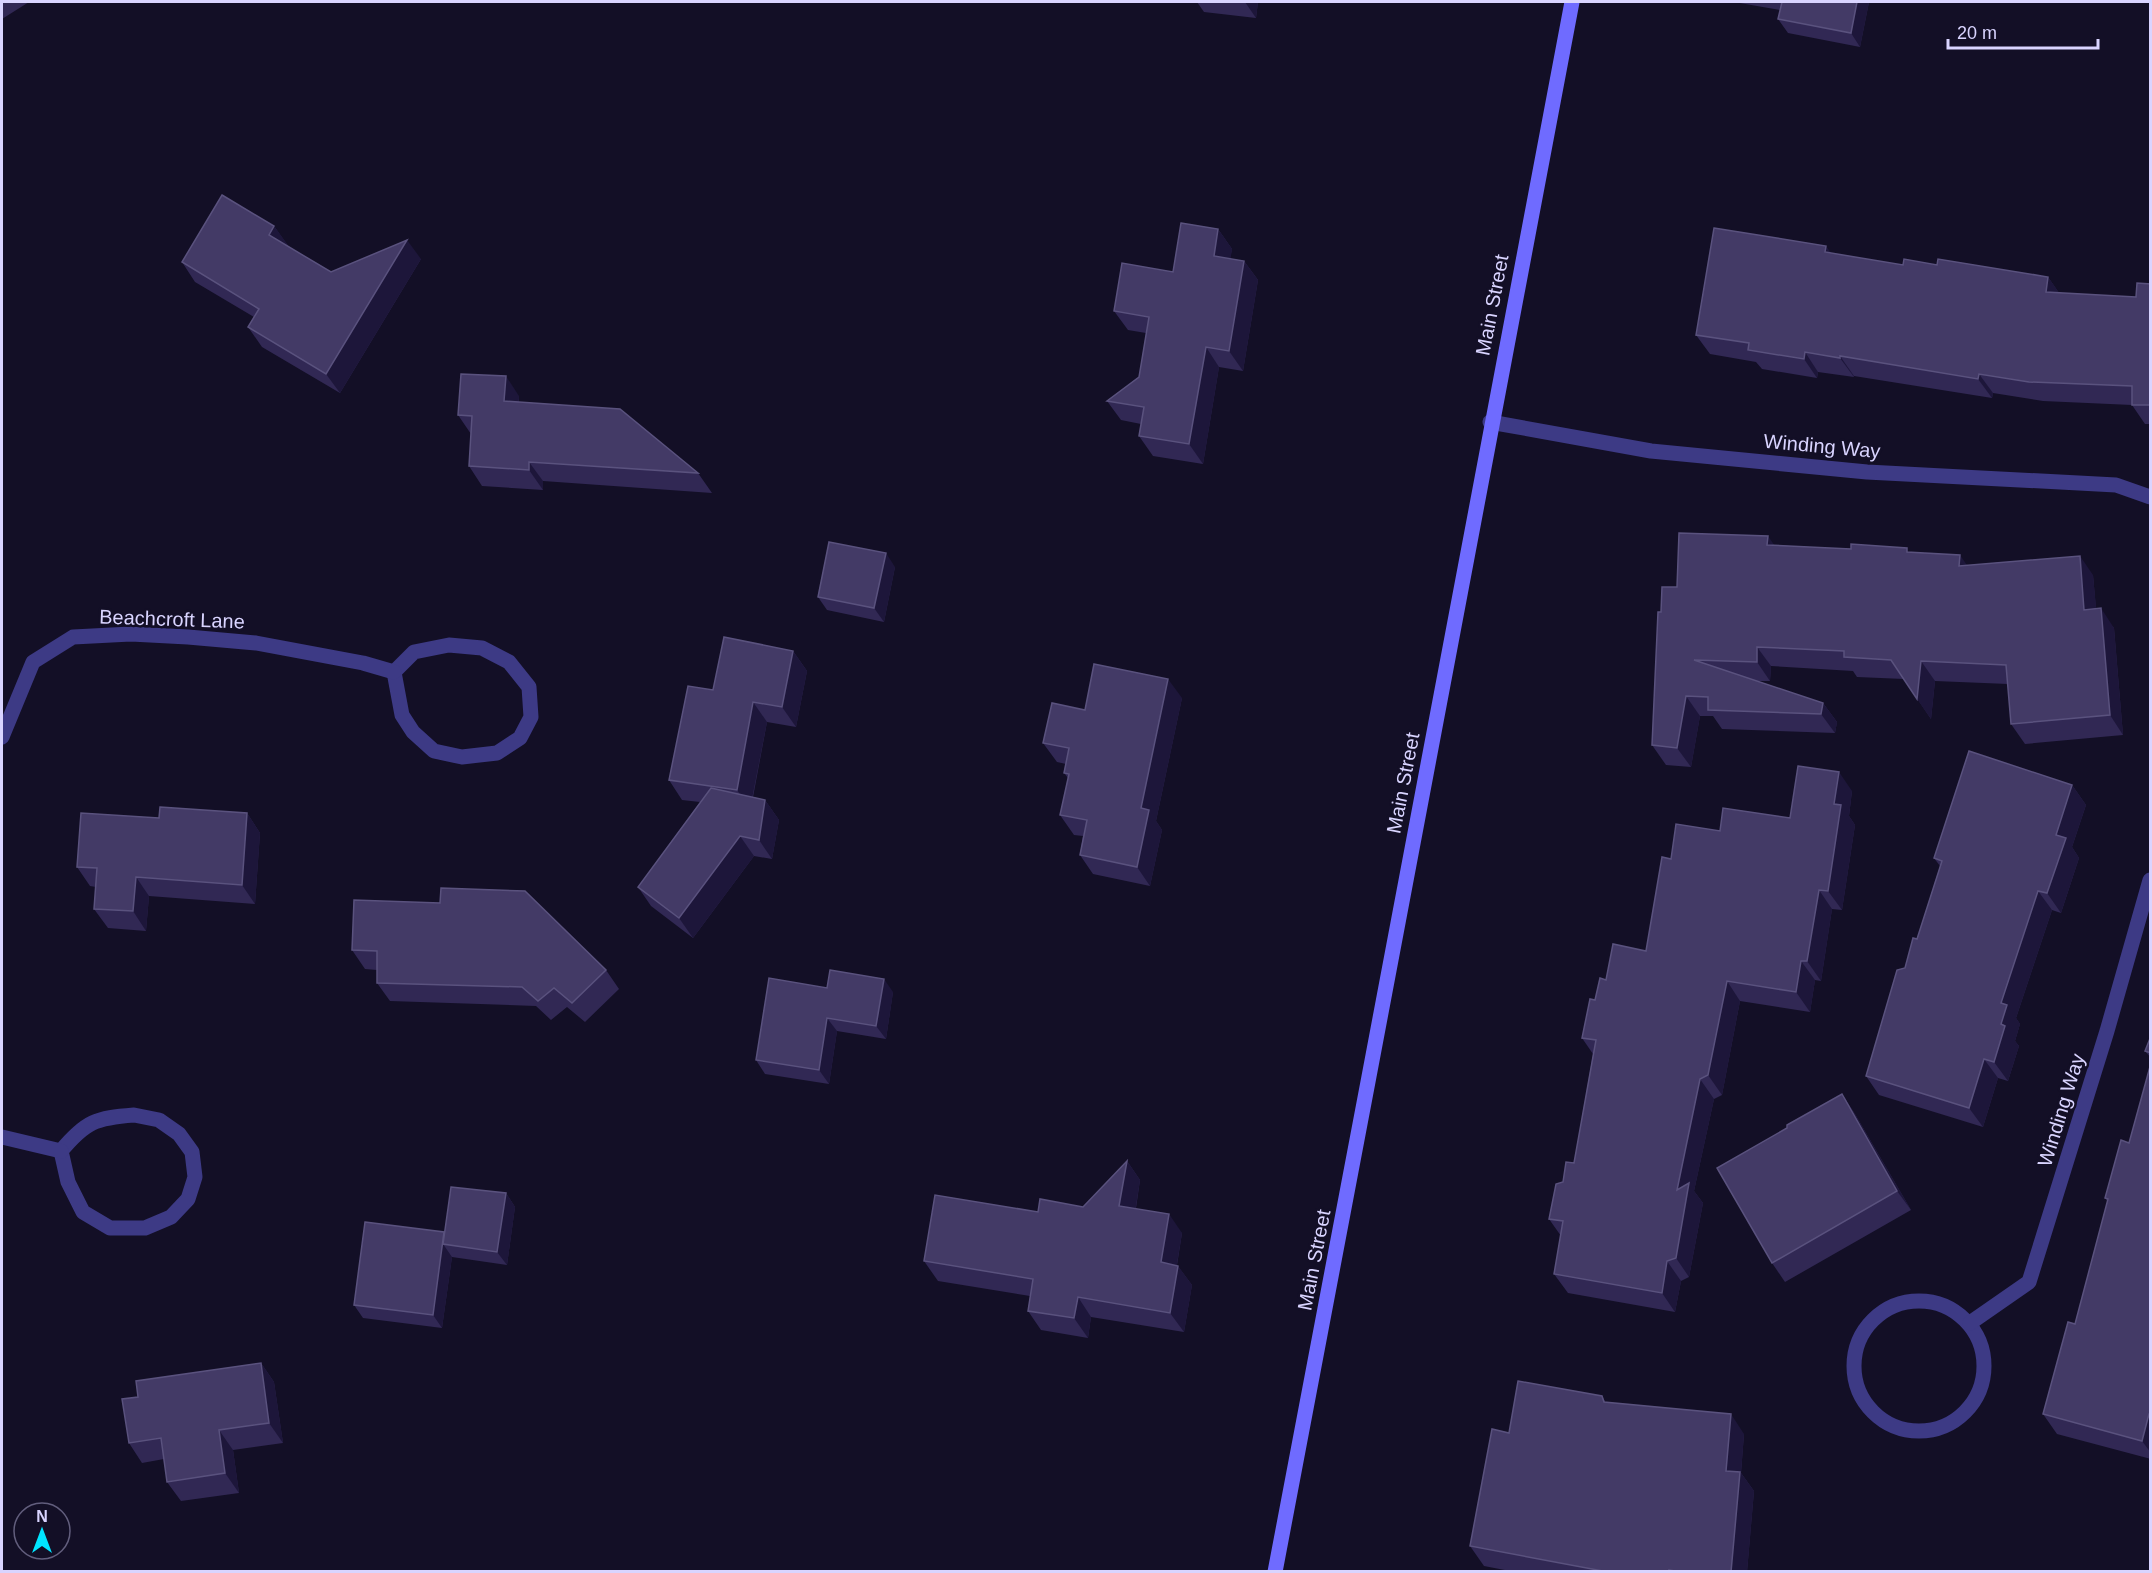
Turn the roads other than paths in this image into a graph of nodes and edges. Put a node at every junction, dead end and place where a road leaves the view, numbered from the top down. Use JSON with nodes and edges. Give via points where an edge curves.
{"nodes":[{"id":1,"x":1572,"y":2,"type":"edge"},
{"id":2,"x":1490,"y":422,"type":"junction"},
{"id":3,"x":2151,"y":497,"type":"edge"},
{"id":4,"x":394,"y":672,"type":"junction"},
{"id":5,"x":2,"y":737,"type":"edge"},
{"id":6,"x":2151,"y":880,"type":"edge"},
{"id":7,"x":2,"y":1137,"type":"edge"},
{"id":8,"x":61,"y":1151,"type":"junction"},
{"id":9,"x":1970,"y":1323,"type":"junction"},
{"id":10,"x":1275,"y":1572,"type":"edge"}],
"edges":[{"from":1,"to":2,"type":"main road","name":"Main Street"},
{"from":2,"to":3,"type":"street","name":"Winding Way","via":[[1651,451],[1867,472],[2116,486]]},
{"from":2,"to":10,"type":"main road","name":"Main Street"},
{"from":4,"to":4,"type":"street","via":[[414,652],[448,645],[482,648],[509,662],[530,687],[531,717],[520,738],[497,753],[462,757],[434,752],[402,715]]},
{"from":4,"to":5,"type":"street","name":"Beachcroft Lane","via":[[256,643],[130,634],[74,637],[33,662]]},
{"from":6,"to":9,"type":"street","name":"Winding Way","via":[[2029,1282]]},
{"from":7,"to":8,"type":"street"},
{"from":8,"to":8,"type":"street","via":[[78,1130],[105,1117],[134,1115],[159,1120],[179,1134],[192,1152],[195,1177],[188,1198],[171,1217],[145,1228],[110,1228],[84,1212],[68,1182]]},
{"from":9,"to":9,"type":"street","via":[[1950,1308],[1926,1301],[1902,1302],[1879,1313],[1863,1332],[1855,1352],[1854,1374],[1860,1395],[1873,1412],[1891,1425],[1911,1430],[1933,1430],[1963,1414],[1982,1386],[1985,1365],[1981,1342]]}]}
